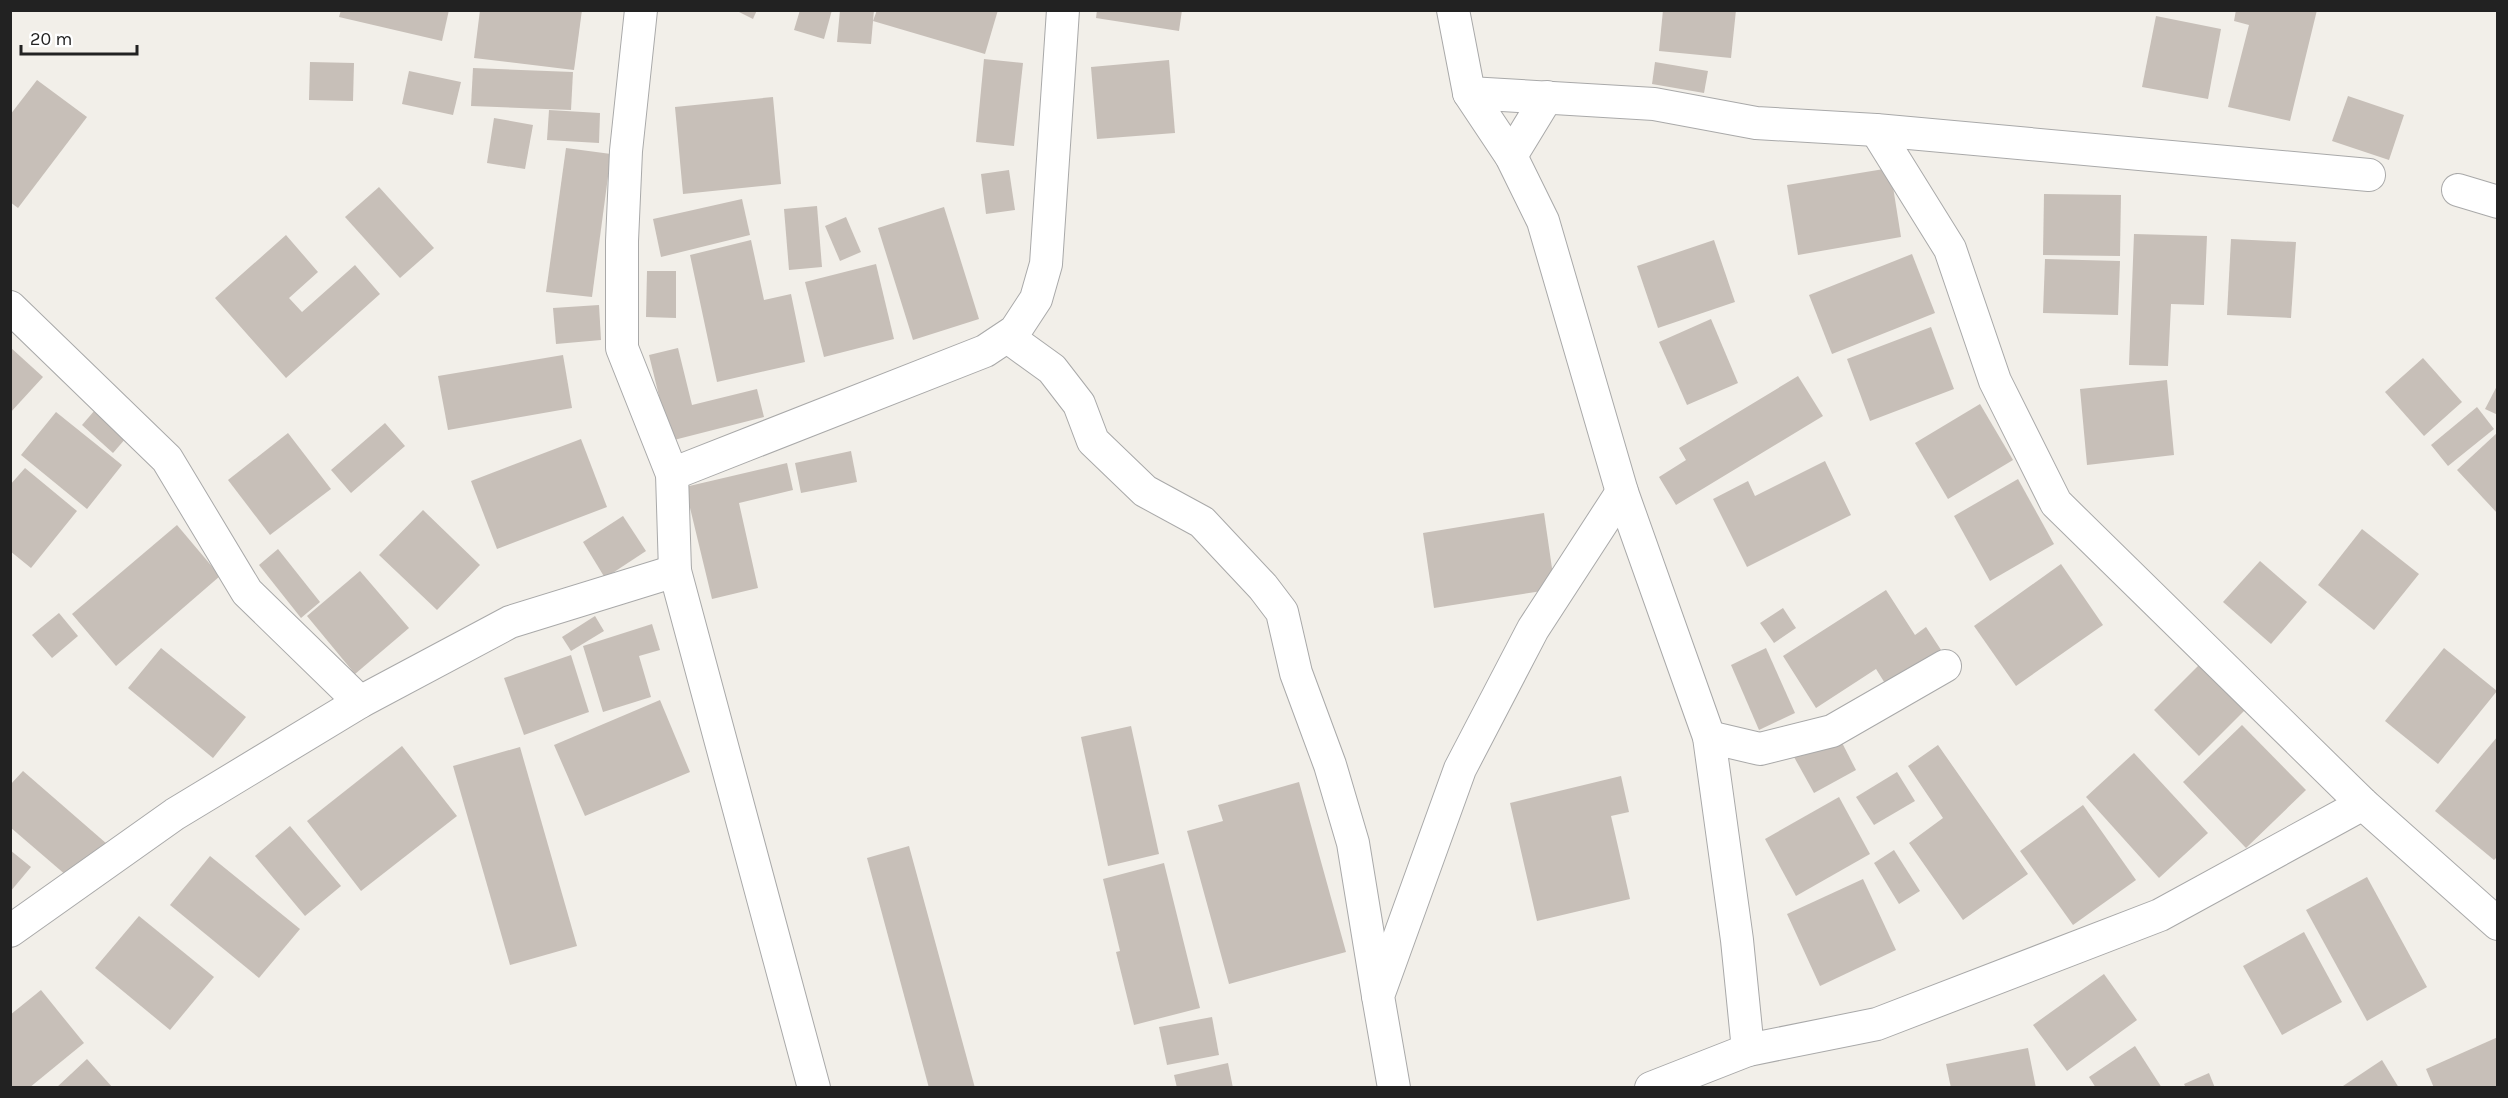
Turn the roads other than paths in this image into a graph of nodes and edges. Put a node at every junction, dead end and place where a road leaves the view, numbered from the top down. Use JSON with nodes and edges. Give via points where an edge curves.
{"nodes":[{"id":1,"x":641,"y":10,"type":"edge"},
{"id":2,"x":1063,"y":10,"type":"edge"},
{"id":3,"x":1454,"y":10,"type":"edge"},
{"id":4,"x":1469,"y":93,"type":"junction"},
{"id":5,"x":1547,"y":97,"type":"junction"},
{"id":6,"x":1876,"y":130,"type":"junction"},
{"id":7,"x":1511,"y":156,"type":"junction"},
{"id":8,"x":2369,"y":175,"type":"dead end"},
{"id":9,"x":2458,"y":190,"type":"dead end"},
{"id":10,"x":2498,"y":202,"type":"edge"},
{"id":11,"x":10,"y":307,"type":"edge"},
{"id":12,"x":1015,"y":331,"type":"junction"},
{"id":13,"x":672,"y":474,"type":"junction"},
{"id":14,"x":1622,"y":492,"type":"junction"},
{"id":15,"x":675,"y":571,"type":"junction"},
{"id":16,"x":1945,"y":666,"type":"dead end"},
{"id":17,"x":360,"y":702,"type":"junction"},
{"id":18,"x":1709,"y":737,"type":"junction"},
{"id":19,"x":2363,"y":804,"type":"junction"},
{"id":20,"x":2498,"y":924,"type":"edge"},
{"id":21,"x":10,"y":932,"type":"edge"},
{"id":22,"x":1378,"y":996,"type":"junction"},
{"id":23,"x":1748,"y":1050,"type":"junction"},
{"id":24,"x":814,"y":1088,"type":"edge"},
{"id":25,"x":1394,"y":1088,"type":"edge"},
{"id":26,"x":1651,"y":1088,"type":"edge"}],
"edges":[{"from":1,"to":13,"type":"street","via":[[626,151],[622,348]]},
{"from":2,"to":12,"type":"street","via":[[1046,264],[1036,299]]},
{"from":3,"to":4,"type":"street"},
{"from":4,"to":5,"type":"street"},
{"from":4,"to":7,"type":"street"},
{"from":5,"to":6,"type":"street","via":[[1654,104],[1756,123]]},
{"from":5,"to":7,"type":"street"},
{"from":6,"to":8,"type":"street"},
{"from":6,"to":19,"type":"street","via":[[1950,249],[1995,381],[2056,502]]},
{"from":7,"to":14,"type":"street","via":[[1543,221]]},
{"from":9,"to":10,"type":"street"},
{"from":11,"to":17,"type":"street","via":[[167,459],[247,592]]},
{"from":12,"to":13,"type":"street","via":[[985,351]]},
{"from":12,"to":22,"type":"street","via":[[1016,343],[1052,369],[1079,404],[1093,441],[1145,491],[1202,522],[1282,612],[1296,673],[1353,843]]},
{"from":13,"to":15,"type":"street"},
{"from":14,"to":18,"type":"street"},
{"from":14,"to":22,"type":"street","via":[[1533,629],[1460,769]]},
{"from":15,"to":17,"type":"street","via":[[510,622]]},
{"from":15,"to":24,"type":"street"},
{"from":16,"to":18,"type":"street","via":[[1832,731],[1760,749]]},
{"from":17,"to":21,"type":"street","via":[[176,814]]},
{"from":18,"to":23,"type":"street"},
{"from":19,"to":20,"type":"street"},
{"from":19,"to":23,"type":"street","via":[[2160,915],[1877,1024]]},
{"from":22,"to":25,"type":"street"},
{"from":23,"to":26,"type":"street"}]}
